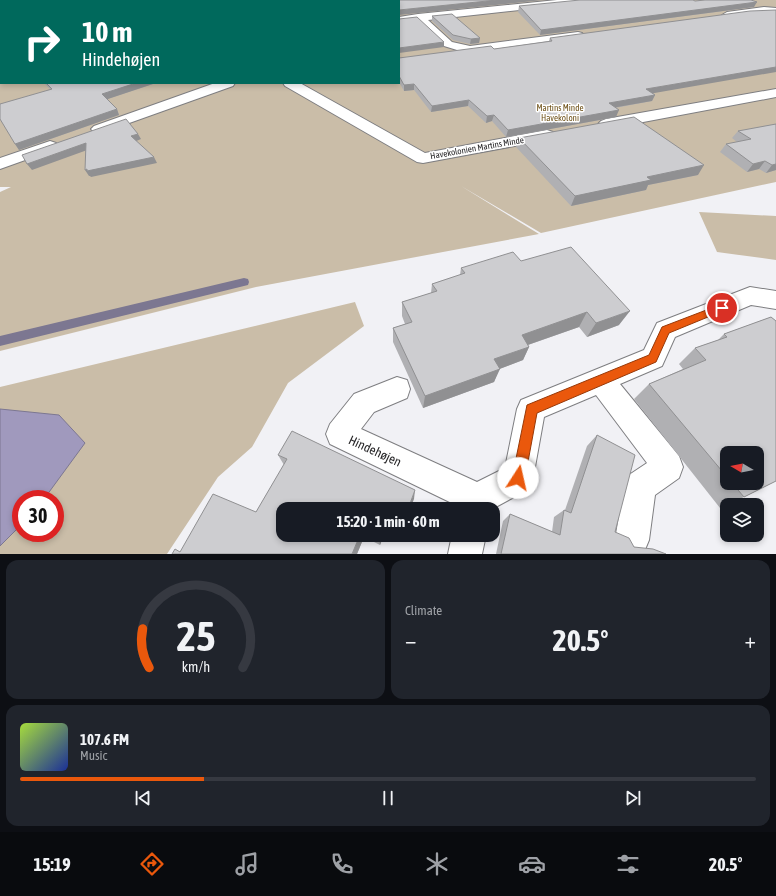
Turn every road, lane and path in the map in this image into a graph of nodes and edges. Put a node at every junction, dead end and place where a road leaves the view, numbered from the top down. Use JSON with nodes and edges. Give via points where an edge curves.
{"nodes":[{"id":1,"x":514,"y":0,"type":"edge"},
{"id":2,"x":584,"y":0,"type":"edge"},
{"id":3,"x":525,"y":7,"type":"junction"},
{"id":4,"x":776,"y":11,"type":"edge"},
{"id":5,"x":716,"y":16,"type":"edge"},
{"id":6,"x":418,"y":17,"type":"junction"},
{"id":7,"x":400,"y":20,"type":"edge"},
{"id":8,"x":589,"y":34,"type":"edge"},
{"id":9,"x":470,"y":50,"type":"junction"},
{"id":10,"x":442,"y":54,"type":"edge"},
{"id":11,"x":225,"y":84,"type":"edge"},
{"id":12,"x":292,"y":84,"type":"edge"},
{"id":13,"x":776,"y":93,"type":"edge"},
{"id":14,"x":588,"y":127,"type":"edge"},
{"id":15,"x":88,"y":132,"type":"edge"},
{"id":16,"x":564,"y":132,"type":"edge"},
{"id":17,"x":66,"y":140,"type":"edge"},
{"id":18,"x":0,"y":164,"type":"edge"},
{"id":19,"x":776,"y":300,"type":"edge"},
{"id":20,"x":601,"y":380,"type":"junction"},
{"id":21,"x":396,"y":389,"type":"dead end"},
{"id":22,"x":472,"y":502,"type":"edge"},
{"id":23,"x":479,"y":502,"type":"edge"},
{"id":24,"x":632,"y":540,"type":"edge"},
{"id":25,"x":468,"y":542,"type":"edge"},
{"id":26,"x":465,"y":554,"type":"edge"}],
"edges":[{"from":1,"to":3,"type":"street"},
{"from":2,"to":3,"type":"street"},
{"from":3,"to":6,"type":"street"},
{"from":4,"to":5,"type":"street"},
{"from":6,"to":7,"type":"street"},
{"from":6,"to":9,"type":"street","via":[[448,44]]},
{"from":8,"to":9,"type":"street"},
{"from":9,"to":10,"type":"street"},
{"from":11,"to":15,"type":"street"},
{"from":12,"to":16,"type":"street","name":"Havekolonien Martins Minde","via":[[423,158]]},
{"from":13,"to":14,"type":"street"},
{"from":17,"to":18,"type":"street"},
{"from":19,"to":20,"type":"street","name":"Hindehøjen","via":[[750,296],[666,330],[653,358]]},
{"from":20,"to":23,"type":"street","name":"Hindehøjen","via":[[531,409],[518,478]]},
{"from":20,"to":24,"type":"street","via":[[668,467],[640,486]]},
{"from":21,"to":22,"type":"street","name":"Hindehøjen","via":[[364,403],[340,434]]},
{"from":25,"to":26,"type":"street"}]}
